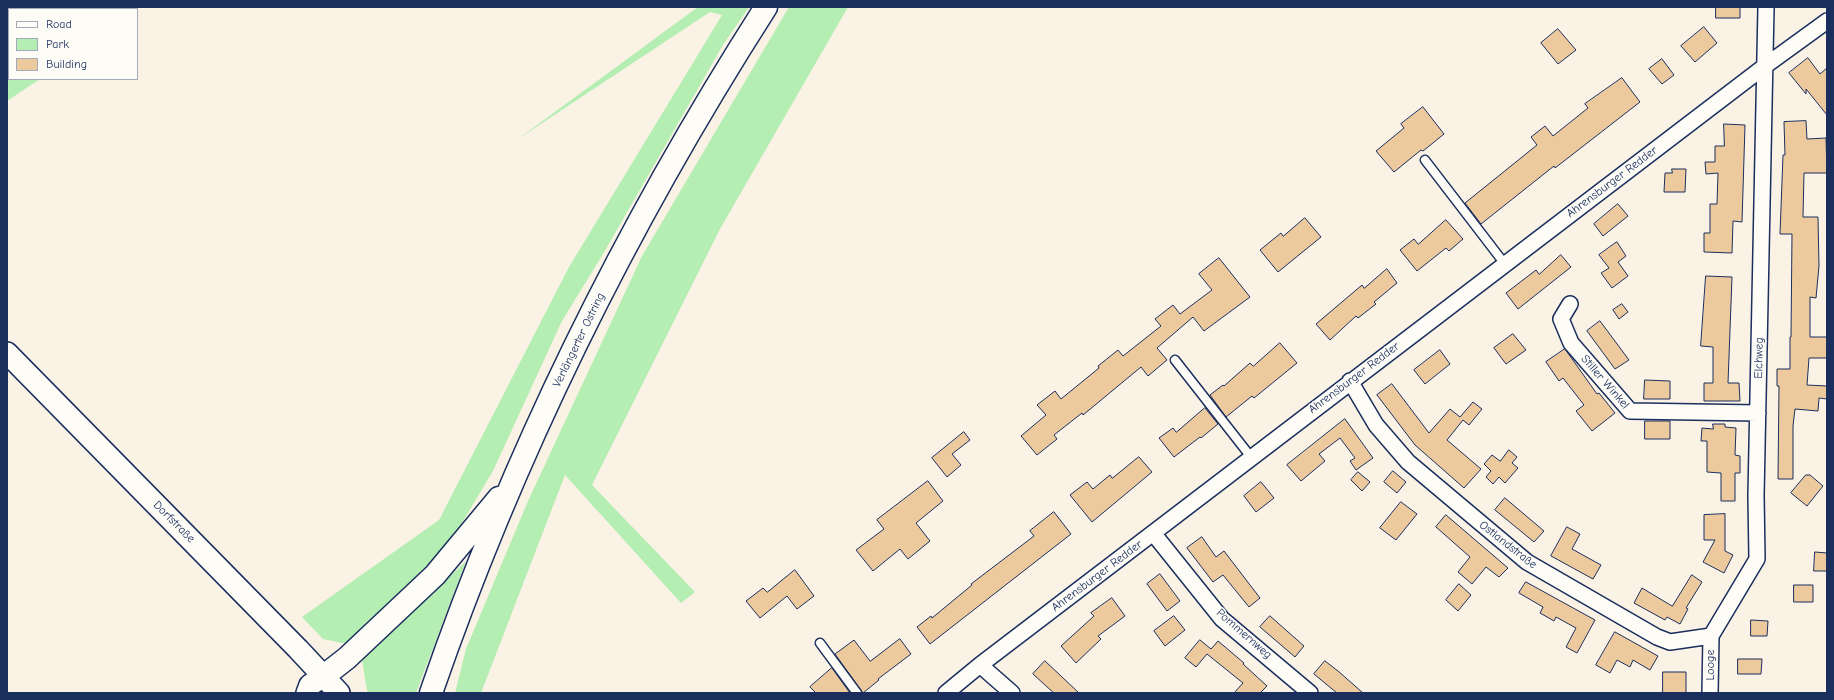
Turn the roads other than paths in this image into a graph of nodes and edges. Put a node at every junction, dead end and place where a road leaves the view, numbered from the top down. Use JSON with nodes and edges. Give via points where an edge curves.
{"nodes":[{"id":1,"x":766,"y":7,"type":"edge"},
{"id":2,"x":1766,"y":7,"type":"edge"},
{"id":3,"x":1827,"y":21,"type":"edge"},
{"id":4,"x":1765,"y":66,"type":"junction"},
{"id":5,"x":1425,"y":160,"type":"dead end"},
{"id":6,"x":1507,"y":262,"type":"junction"},
{"id":7,"x":1570,"y":304,"type":"dead end"},
{"id":8,"x":7,"y":353,"type":"edge"},
{"id":9,"x":1175,"y":360,"type":"dead end"},
{"id":10,"x":1350,"y":381,"type":"junction"},
{"id":11,"x":1758,"y":413,"type":"junction"},
{"id":12,"x":1251,"y":457,"type":"junction"},
{"id":13,"x":514,"y":480,"type":"junction"},
{"id":14,"x":1153,"y":533,"type":"junction"},
{"id":15,"x":1711,"y":636,"type":"junction"},
{"id":16,"x":820,"y":643,"type":"dead end"},
{"id":17,"x":980,"y":664,"type":"junction"},
{"id":18,"x":330,"y":686,"type":"edge"},
{"id":19,"x":307,"y":693,"type":"edge"},
{"id":20,"x":432,"y":693,"type":"edge"},
{"id":21,"x":857,"y":693,"type":"edge"},
{"id":22,"x":946,"y":693,"type":"edge"},
{"id":23,"x":1012,"y":693,"type":"edge"},
{"id":24,"x":1310,"y":693,"type":"edge"},
{"id":25,"x":1710,"y":693,"type":"edge"}],
"edges":[{"from":1,"to":13,"type":"main road","name":"Verlängerter Ostring","via":[[710,96],[636,229],[568,361]]},
{"from":2,"to":4,"type":"street"},
{"from":3,"to":4,"type":"street","name":"Ahrensburger Redder"},
{"from":4,"to":6,"type":"street","name":"Ahrensburger Redder"},
{"from":4,"to":11,"type":"street","name":"Elchweg"},
{"from":5,"to":6,"type":"lane","via":[[1501,259]]},
{"from":6,"to":10,"type":"street","name":"Ahrensburger Redder"},
{"from":7,"to":11,"type":"street","name":"Stiller Winkel","via":[[1561,319],[1570,343],[1630,411]]},
{"from":8,"to":18,"type":"street","name":"Dorfstraße"},
{"from":9,"to":12,"type":"lane"},
{"from":10,"to":12,"type":"street","name":"Ahrensburger Redder"},
{"from":10,"to":15,"type":"street","name":"Ostlandstraße","via":[[1376,425],[1408,462],[1527,562],[1670,642]]},
{"from":11,"to":15,"type":"street","name":"Elchweg","via":[[1757,559]]},
{"from":12,"to":14,"type":"street","name":"Ahrensburger Redder"},
{"from":13,"to":18,"type":"main road","via":[[435,575],[347,658]]},
{"from":13,"to":20,"type":"main road","name":"Verlängerter Ostring","via":[[475,572]]},
{"from":14,"to":17,"type":"street","name":"Ahrensburger Redder"},
{"from":14,"to":24,"type":"street","name":"Pommernweg","via":[[1222,619]]},
{"from":15,"to":25,"type":"street","name":"Looge"},
{"from":16,"to":21,"type":"lane"},
{"from":17,"to":22,"type":"street","name":"Ahrensburger Redder"},
{"from":17,"to":23,"type":"street"},
{"from":18,"to":19,"type":"street","via":[[310,685]]}]}
